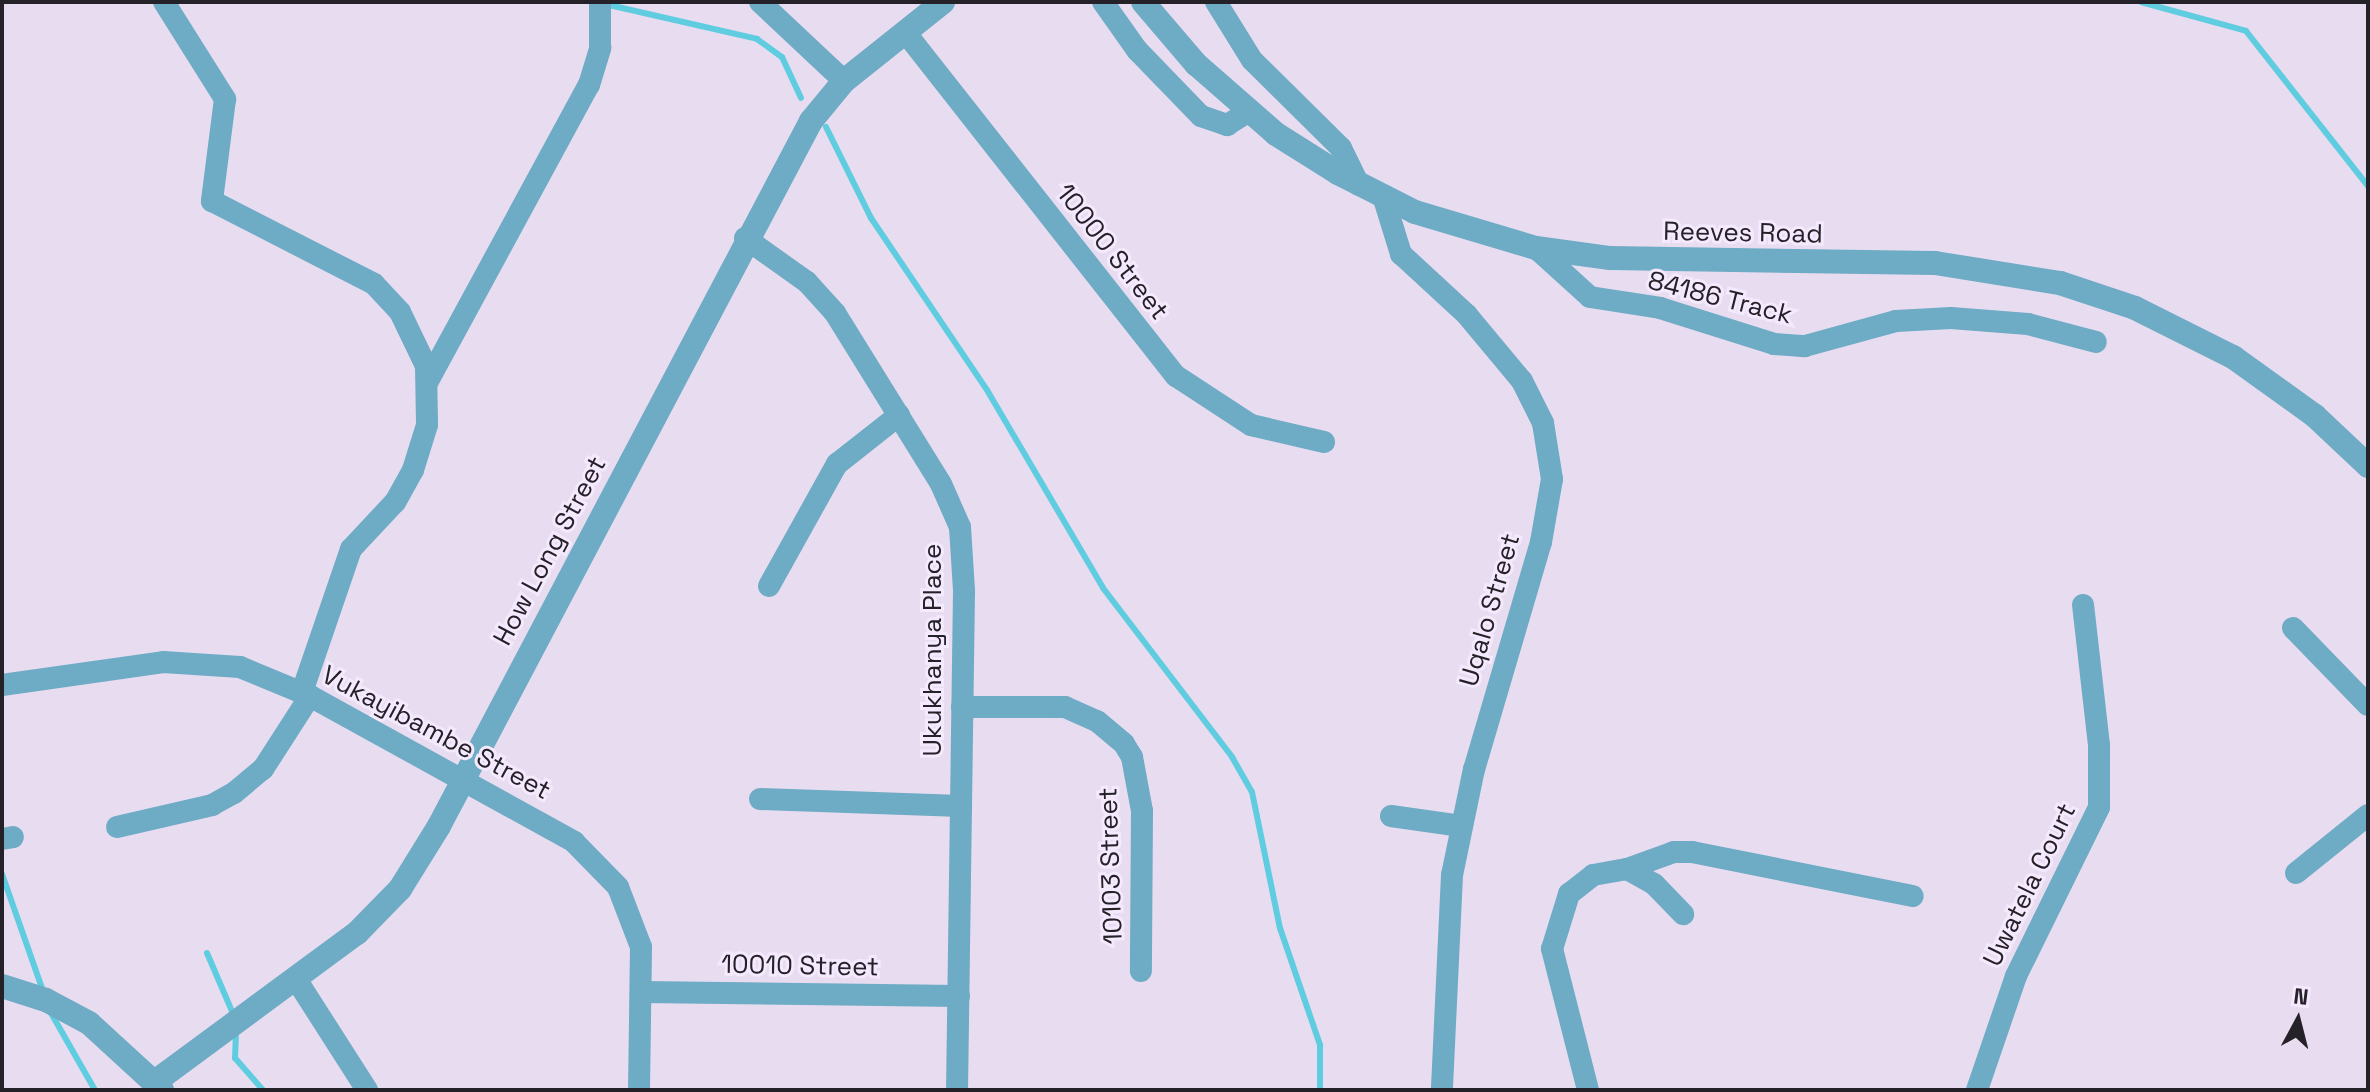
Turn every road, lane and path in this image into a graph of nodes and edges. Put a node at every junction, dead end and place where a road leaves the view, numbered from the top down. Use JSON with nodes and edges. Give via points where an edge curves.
{"nodes":[{"id":1,"x":164,"y":2,"type":"edge"},
{"id":2,"x":600,"y":2,"type":"edge"},
{"id":3,"x":760,"y":2,"type":"edge"},
{"id":4,"x":943,"y":2,"type":"edge"},
{"id":5,"x":1103,"y":2,"type":"edge"},
{"id":6,"x":1143,"y":2,"type":"edge"},
{"id":7,"x":1216,"y":2,"type":"edge"},
{"id":8,"x":905,"y":32,"type":"junction"},
{"id":9,"x":844,"y":81,"type":"junction"},
{"id":10,"x":1248,"y":112,"type":"junction"},
{"id":11,"x":1359,"y":185,"type":"junction"},
{"id":12,"x":1384,"y":199,"type":"junction"},
{"id":13,"x":745,"y":238,"type":"junction"},
{"id":14,"x":1536,"y":248,"type":"junction"},
{"id":15,"x":2096,"y":342,"type":"dead end"},
{"id":16,"x":428,"y":381,"type":"junction"},
{"id":17,"x":899,"y":415,"type":"junction"},
{"id":18,"x":1324,"y":442,"type":"dead end"},
{"id":19,"x":2368,"y":466,"type":"edge"},
{"id":20,"x":769,"y":586,"type":"dead end"},
{"id":21,"x":2083,"y":605,"type":"dead end"},
{"id":22,"x":2293,"y":628,"type":"dead end"},
{"id":23,"x":2,"y":685,"type":"edge"},
{"id":24,"x":306,"y":694,"type":"junction"},
{"id":25,"x":2368,"y":705,"type":"edge"},
{"id":26,"x":962,"y":707,"type":"junction"},
{"id":27,"x":464,"y":777,"type":"junction"},
{"id":28,"x":760,"y":799,"type":"dead end"},
{"id":29,"x":961,"y":806,"type":"junction"},
{"id":30,"x":2368,"y":815,"type":"edge"},
{"id":31,"x":1391,"y":816,"type":"dead end"},
{"id":32,"x":1461,"y":826,"type":"junction"},
{"id":33,"x":117,"y":827,"type":"dead end"},
{"id":34,"x":1627,"y":869,"type":"junction"},
{"id":35,"x":2296,"y":873,"type":"dead end"},
{"id":36,"x":1913,"y":896,"type":"dead end"},
{"id":37,"x":1683,"y":914,"type":"dead end"},
{"id":38,"x":1141,"y":971,"type":"dead end"},
{"id":39,"x":296,"y":979,"type":"junction"},
{"id":40,"x":2,"y":986,"type":"edge"},
{"id":41,"x":641,"y":992,"type":"junction"},
{"id":42,"x":959,"y":996,"type":"junction"},
{"id":43,"x":154,"y":1087,"type":"edge"},
{"id":44,"x":367,"y":1090,"type":"edge"},
{"id":45,"x":639,"y":1090,"type":"edge"},
{"id":46,"x":957,"y":1090,"type":"edge"},
{"id":47,"x":1442,"y":1090,"type":"edge"},
{"id":48,"x":1588,"y":1090,"type":"edge"},
{"id":49,"x":1977,"y":1090,"type":"edge"}],
"edges":[{"from":1,"to":16,"type":"street","via":[[225,99],[212,201],[374,284],[408,325]]},
{"from":2,"to":16,"type":"street","via":[[600,48],[589,85]]},
{"from":3,"to":9,"type":"street"},
{"from":4,"to":8,"type":"street","name":"How Long Street"},
{"from":5,"to":10,"type":"street","via":[[1137,50],[1201,116],[1227,125]]},
{"from":6,"to":10,"type":"street","name":"Reeves Road","via":[[1196,64]]},
{"from":7,"to":11,"type":"street","via":[[1252,60],[1341,148]]},
{"from":8,"to":9,"type":"street","name":"How Long Street"},
{"from":8,"to":18,"type":"street","name":"10000 Street","via":[[1176,376],[1263,431]]},
{"from":9,"to":13,"type":"street","name":"How Long Street","via":[[811,121]]},
{"from":10,"to":11,"type":"street","name":"Reeves Road"},
{"from":11,"to":12,"type":"street","name":"Reeves Road"},
{"from":12,"to":14,"type":"street","name":"Reeves Road"},
{"from":12,"to":32,"type":"street","name":"Uqalo Street","via":[[1401,254],[1502,353],[1534,401],[1548,441],[1552,479],[1541,542]]},
{"from":13,"to":17,"type":"street","name":"Ukukhanya Place","via":[[823,299]]},
{"from":13,"to":27,"type":"street","name":"How Long Street"},
{"from":14,"to":15,"type":"street","name":"84186 Track","via":[[1590,297],[1660,308],[1774,344],[1805,346],[1896,321],[1951,318],[2028,324]]},
{"from":14,"to":19,"type":"street","name":"Reeves Road","via":[[1636,259],[1935,263],[2060,283],[2135,308],[2233,357],[2315,416]]},
{"from":16,"to":24,"type":"street","via":[[427,425],[413,470],[395,502],[351,549]]},
{"from":17,"to":20,"type":"street","via":[[837,464]]},
{"from":17,"to":26,"type":"street","name":"Ukukhanya Place","via":[[960,527]]},
{"from":21,"to":49,"type":"street","name":"Uwatela Court","via":[[2099,745],[2099,807],[2016,976]]},
{"from":22,"to":25,"type":"street"},
{"from":23,"to":24,"type":"street","name":"Vukayibambe Street","via":[[181,660],[240,667]]},
{"from":24,"to":27,"type":"street","name":"Vukayibambe Street"},
{"from":24,"to":33,"type":"street","via":[[263,769],[234,793],[212,805]]},
{"from":26,"to":29,"type":"street","name":"Ukukhanya Place"},
{"from":26,"to":38,"type":"street","name":"10103 Street","via":[[1065,707],[1097,721],[1124,744],[1137,775],[1142,811]]},
{"from":27,"to":39,"type":"street","name":"How Long Street","via":[[400,889],[357,933]]},
{"from":27,"to":41,"type":"street","name":"Vukayibambe Street","via":[[574,842],[606,870],[641,947]]},
{"from":28,"to":29,"type":"street"},
{"from":29,"to":42,"type":"street","name":"Ukukhanya Place"},
{"from":30,"to":35,"type":"street"},
{"from":31,"to":32,"type":"street"},
{"from":32,"to":47,"type":"street","name":"Uqalo Street","via":[[1448,908]]},
{"from":34,"to":36,"type":"street","via":[[1674,852],[1692,852]]},
{"from":34,"to":37,"type":"street","via":[[1654,884]]},
{"from":34,"to":48,"type":"street","via":[[1606,870],[1576,886],[1555,931],[1552,949],[1559,986]]},
{"from":39,"to":43,"type":"street","name":"How Long Street"},
{"from":39,"to":44,"type":"street"},
{"from":40,"to":43,"type":"street","via":[[46,1000],[89,1023]]},
{"from":41,"to":42,"type":"street","name":"10010 Street"},
{"from":41,"to":45,"type":"street","name":"Vukayibambe Street"},
{"from":42,"to":46,"type":"street","name":"Ukukhanya Place"}]}
